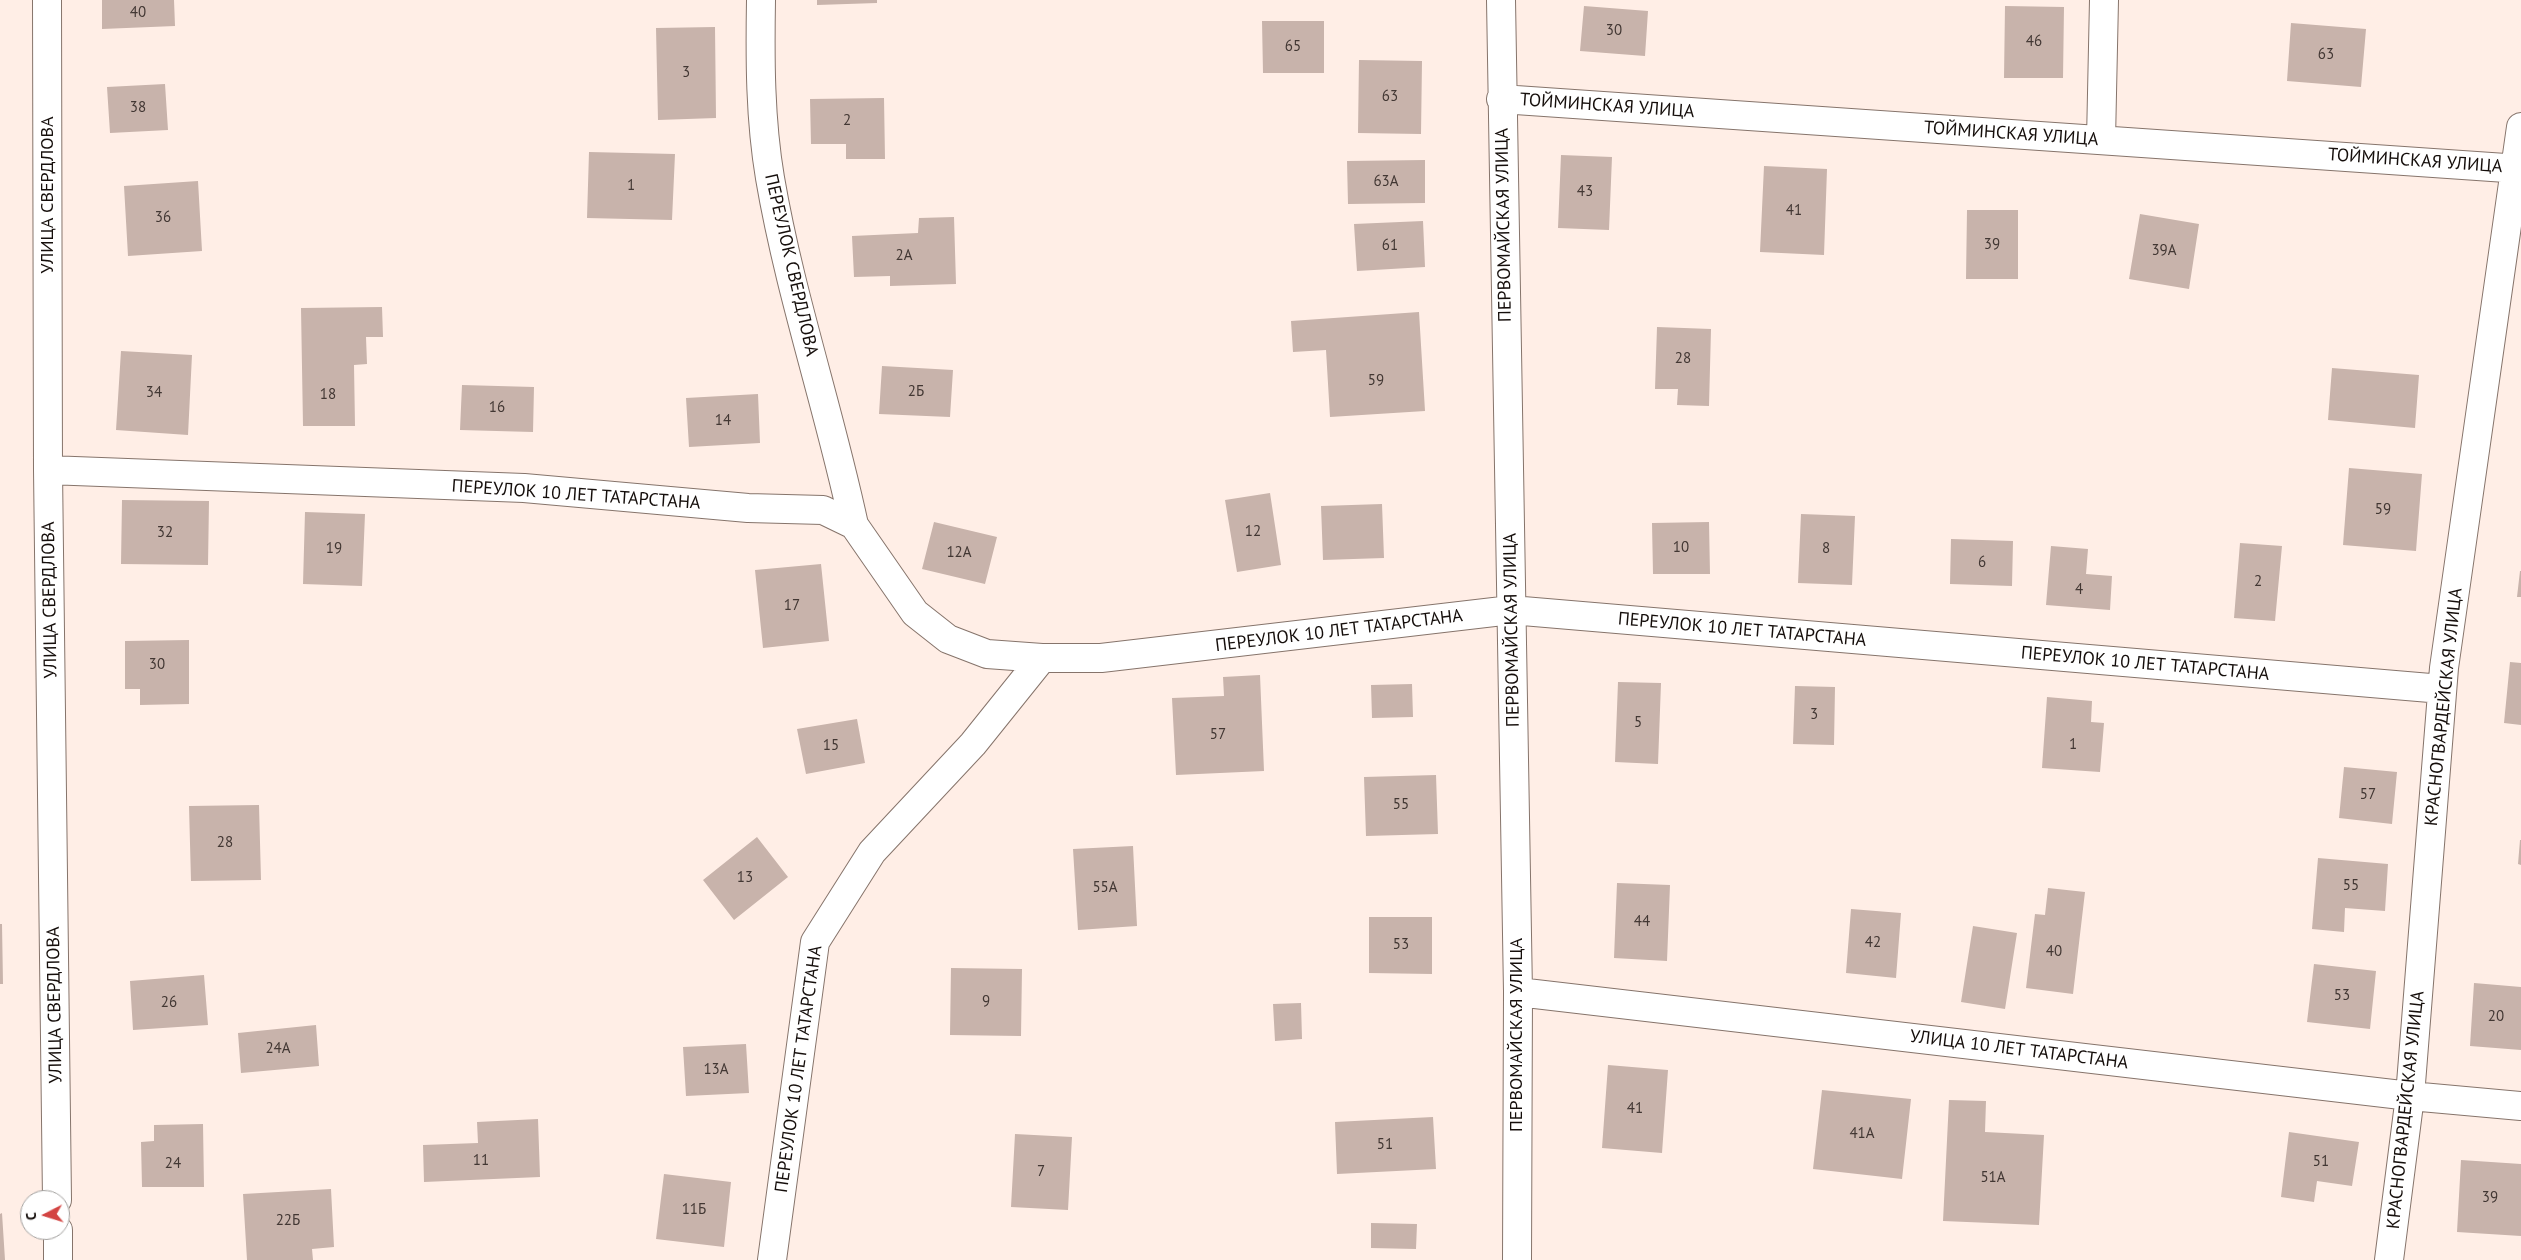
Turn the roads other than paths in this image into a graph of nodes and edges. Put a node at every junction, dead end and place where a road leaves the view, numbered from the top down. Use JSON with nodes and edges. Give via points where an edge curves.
{"nodes":[{"id":1,"x":47,"y":0,"type":"edge"},
{"id":2,"x":761,"y":0,"type":"edge"},
{"id":3,"x":1501,"y":0,"type":"edge"},
{"id":4,"x":2104,"y":0,"type":"edge"},
{"id":5,"x":1501,"y":99,"type":"junction"},
{"id":6,"x":2521,"y":127,"type":"edge"},
{"id":7,"x":2101,"y":140,"type":"junction"},
{"id":8,"x":2519,"y":168,"type":"edge"},
{"id":9,"x":48,"y":470,"type":"junction"},
{"id":10,"x":854,"y":524,"type":"junction"},
{"id":11,"x":1511,"y":610,"type":"junction"},
{"id":12,"x":1042,"y":658,"type":"junction"},
{"id":13,"x":2442,"y":688,"type":"junction"},
{"id":14,"x":1518,"y":992,"type":"junction"},
{"id":15,"x":2410,"y":1096,"type":"junction"},
{"id":16,"x":2521,"y":1106,"type":"edge"},
{"id":17,"x":57,"y":1190,"type":"edge"},
{"id":18,"x":58,"y":1240,"type":"edge"},
{"id":19,"x":58,"y":1260,"type":"edge"},
{"id":20,"x":772,"y":1260,"type":"edge"},
{"id":21,"x":1517,"y":1260,"type":"edge"},
{"id":22,"x":2389,"y":1260,"type":"edge"}],
"edges":[{"from":1,"to":9,"type":"street","name":"УЛИЦА СВЕРДЛОВА"},
{"from":2,"to":10,"type":"street","name":"ПЕРЕУЛОК СВЕРДЛОВА","via":[[760,77],[770,177],[797,304],[843,471]]},
{"from":3,"to":5,"type":"street","name":"ПЕРВОМАЙСКАЯ УЛИЦА"},
{"from":4,"to":7,"type":"street"},
{"from":5,"to":7,"type":"street","name":"ТОЙМИНСКАЯ УЛИЦА"},
{"from":5,"to":11,"type":"street","name":"ПЕРВОМАЙСКАЯ УЛИЦА"},
{"from":6,"to":8,"type":"street","name":"КРАСНОГВАРДЕЙСКАЯ УЛИЦА"},
{"from":7,"to":8,"type":"street","name":"ТОЙМИНСКАЯ УЛИЦА"},
{"from":8,"to":13,"type":"street","name":"КРАСНОГВАРДЕЙСКАЯ УЛИЦА"},
{"from":9,"to":10,"type":"street","name":"ПЕРЕУЛОК 10 ЛЕТ ТАТАРСТАНА","via":[[524,488],[748,508],[823,510]]},
{"from":9,"to":17,"type":"street","name":"УЛИЦА СВЕРДЛОВА"},
{"from":10,"to":12,"type":"street","name":"ПЕРЕУЛОК 10 ЛЕТ ТАТАРСТАНА","via":[[915,613],[948,639],[987,654]]},
{"from":11,"to":12,"type":"street","name":"ПЕРЕУЛОК 10 ЛЕТ ТАТАРСТАНА","via":[[1101,658]]},
{"from":11,"to":13,"type":"street","name":"ПЕРЕУЛОК 10 ЛЕТ ТАТАРСТАНА"},
{"from":11,"to":14,"type":"street","name":"ПЕРВОМАЙСКАЯ УЛИЦА"},
{"from":12,"to":20,"type":"street","name":"ПЕРЕУЛОК 10 ЛЕТ ТАТАРСТАНА","via":[[973,744],[872,852],[815,942]]},
{"from":13,"to":15,"type":"street","name":"КРАСНОГВАРДЕЙСКАЯ УЛИЦА"},
{"from":14,"to":15,"type":"street","name":"УЛИЦА 10 ЛЕТ ТАТАРСТАНА"},
{"from":14,"to":21,"type":"street","name":"ПЕРВОМАЙСКАЯ УЛИЦА"},
{"from":15,"to":16,"type":"street","name":"УЛИЦА 10 ЛЕТ ТАТАРСТАНА"},
{"from":15,"to":22,"type":"street","name":"КРАСНОГВАРДЕЙСКАЯ УЛИЦА"},
{"from":18,"to":19,"type":"street"}]}
